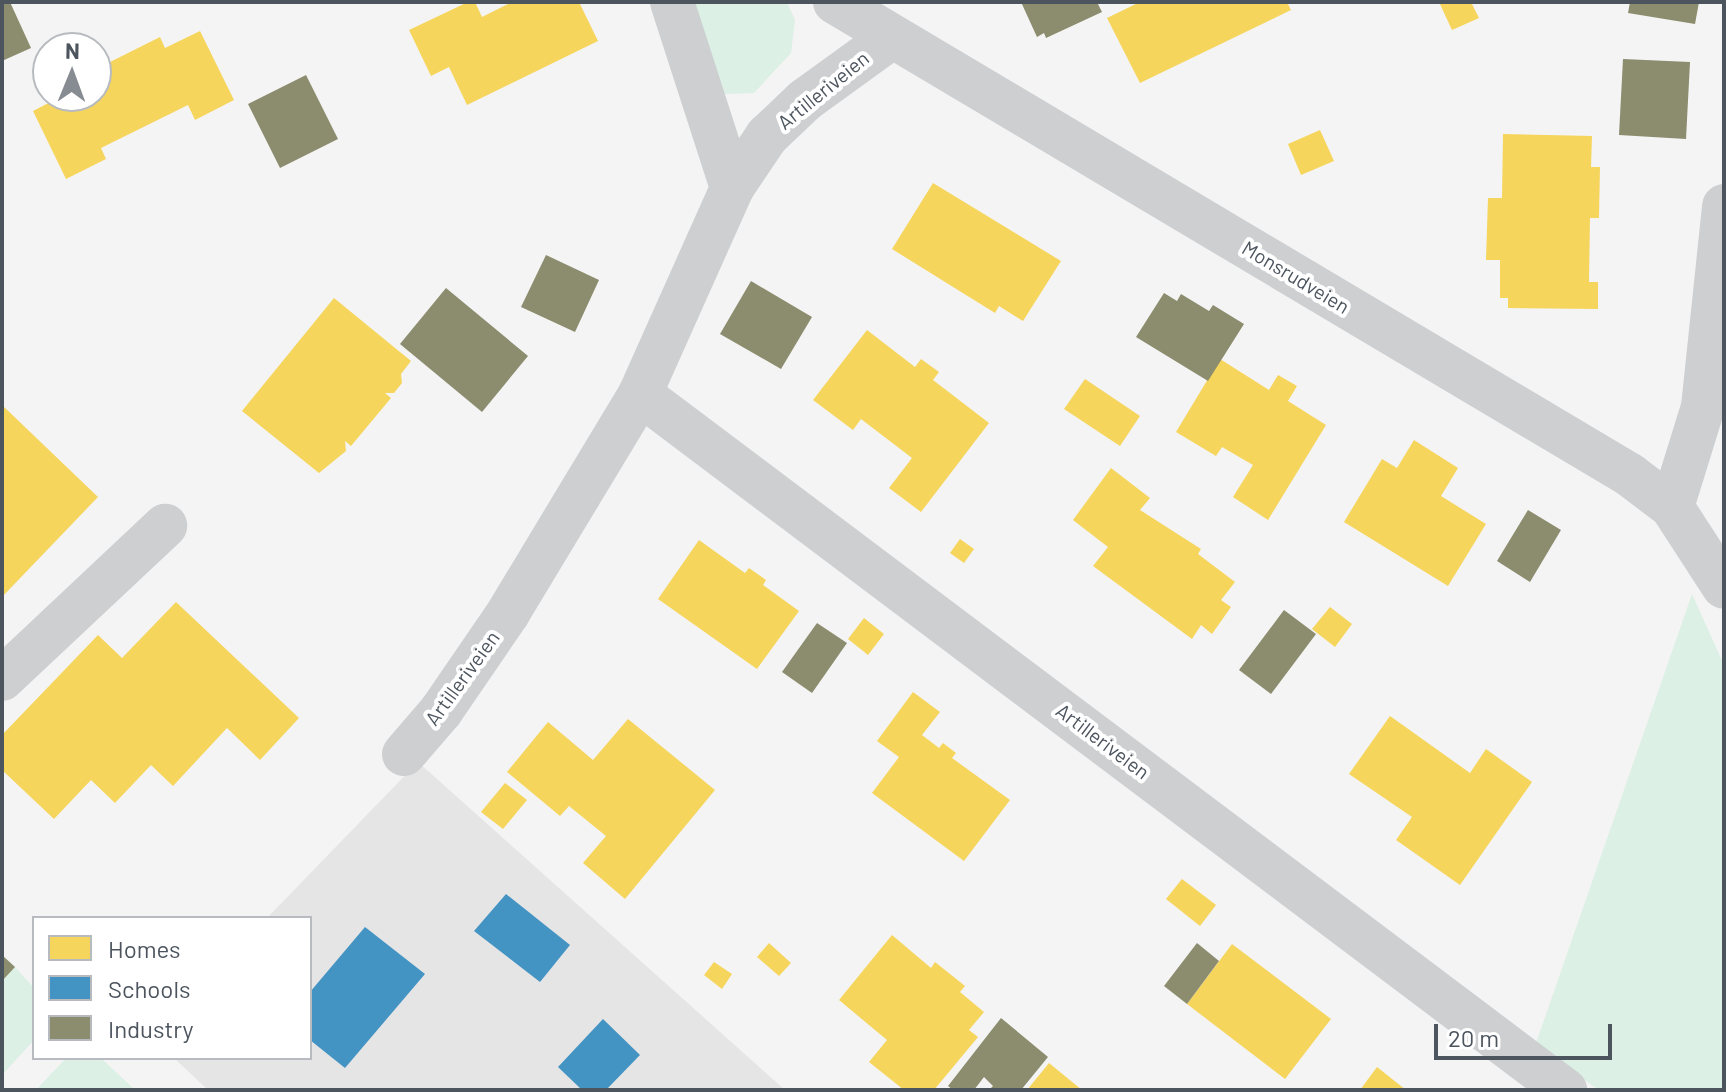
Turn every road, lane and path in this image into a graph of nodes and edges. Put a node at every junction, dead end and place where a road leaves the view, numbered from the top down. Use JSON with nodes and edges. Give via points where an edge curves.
{"nodes":[{"id":1,"x":672,"y":2,"type":"edge"},
{"id":2,"x":835,"y":2,"type":"edge"},
{"id":3,"x":892,"y":37,"type":"junction"},
{"id":4,"x":732,"y":188,"type":"junction"},
{"id":5,"x":1724,"y":206,"type":"edge"},
{"id":6,"x":640,"y":394,"type":"junction"},
{"id":7,"x":1672,"y":507,"type":"junction"},
{"id":8,"x":165,"y":526,"type":"dead end"},
{"id":9,"x":1724,"y":587,"type":"edge"},
{"id":10,"x":2,"y":679,"type":"edge"},
{"id":11,"x":404,"y":754,"type":"dead end"},
{"id":12,"x":1565,"y":1090,"type":"edge"}],
"edges":[{"from":1,"to":4,"type":"street"},
{"from":2,"to":3,"type":"street","name":"Monsrudveien"},
{"from":3,"to":4,"type":"street","name":"Artilleriveien","via":[[805,100],[767,136]]},
{"from":3,"to":7,"type":"street","name":"Monsrudveien","via":[[1630,475]]},
{"from":4,"to":6,"type":"street","name":"Artilleriveien"},
{"from":5,"to":7,"type":"street","via":[[1703,407]]},
{"from":6,"to":11,"type":"street","name":"Artilleriveien","via":[[508,613],[441,711]]},
{"from":6,"to":12,"type":"street","name":"Artilleriveien"},
{"from":7,"to":9,"type":"street","name":"Monsrudveien"},
{"from":8,"to":10,"type":"street"}]}
